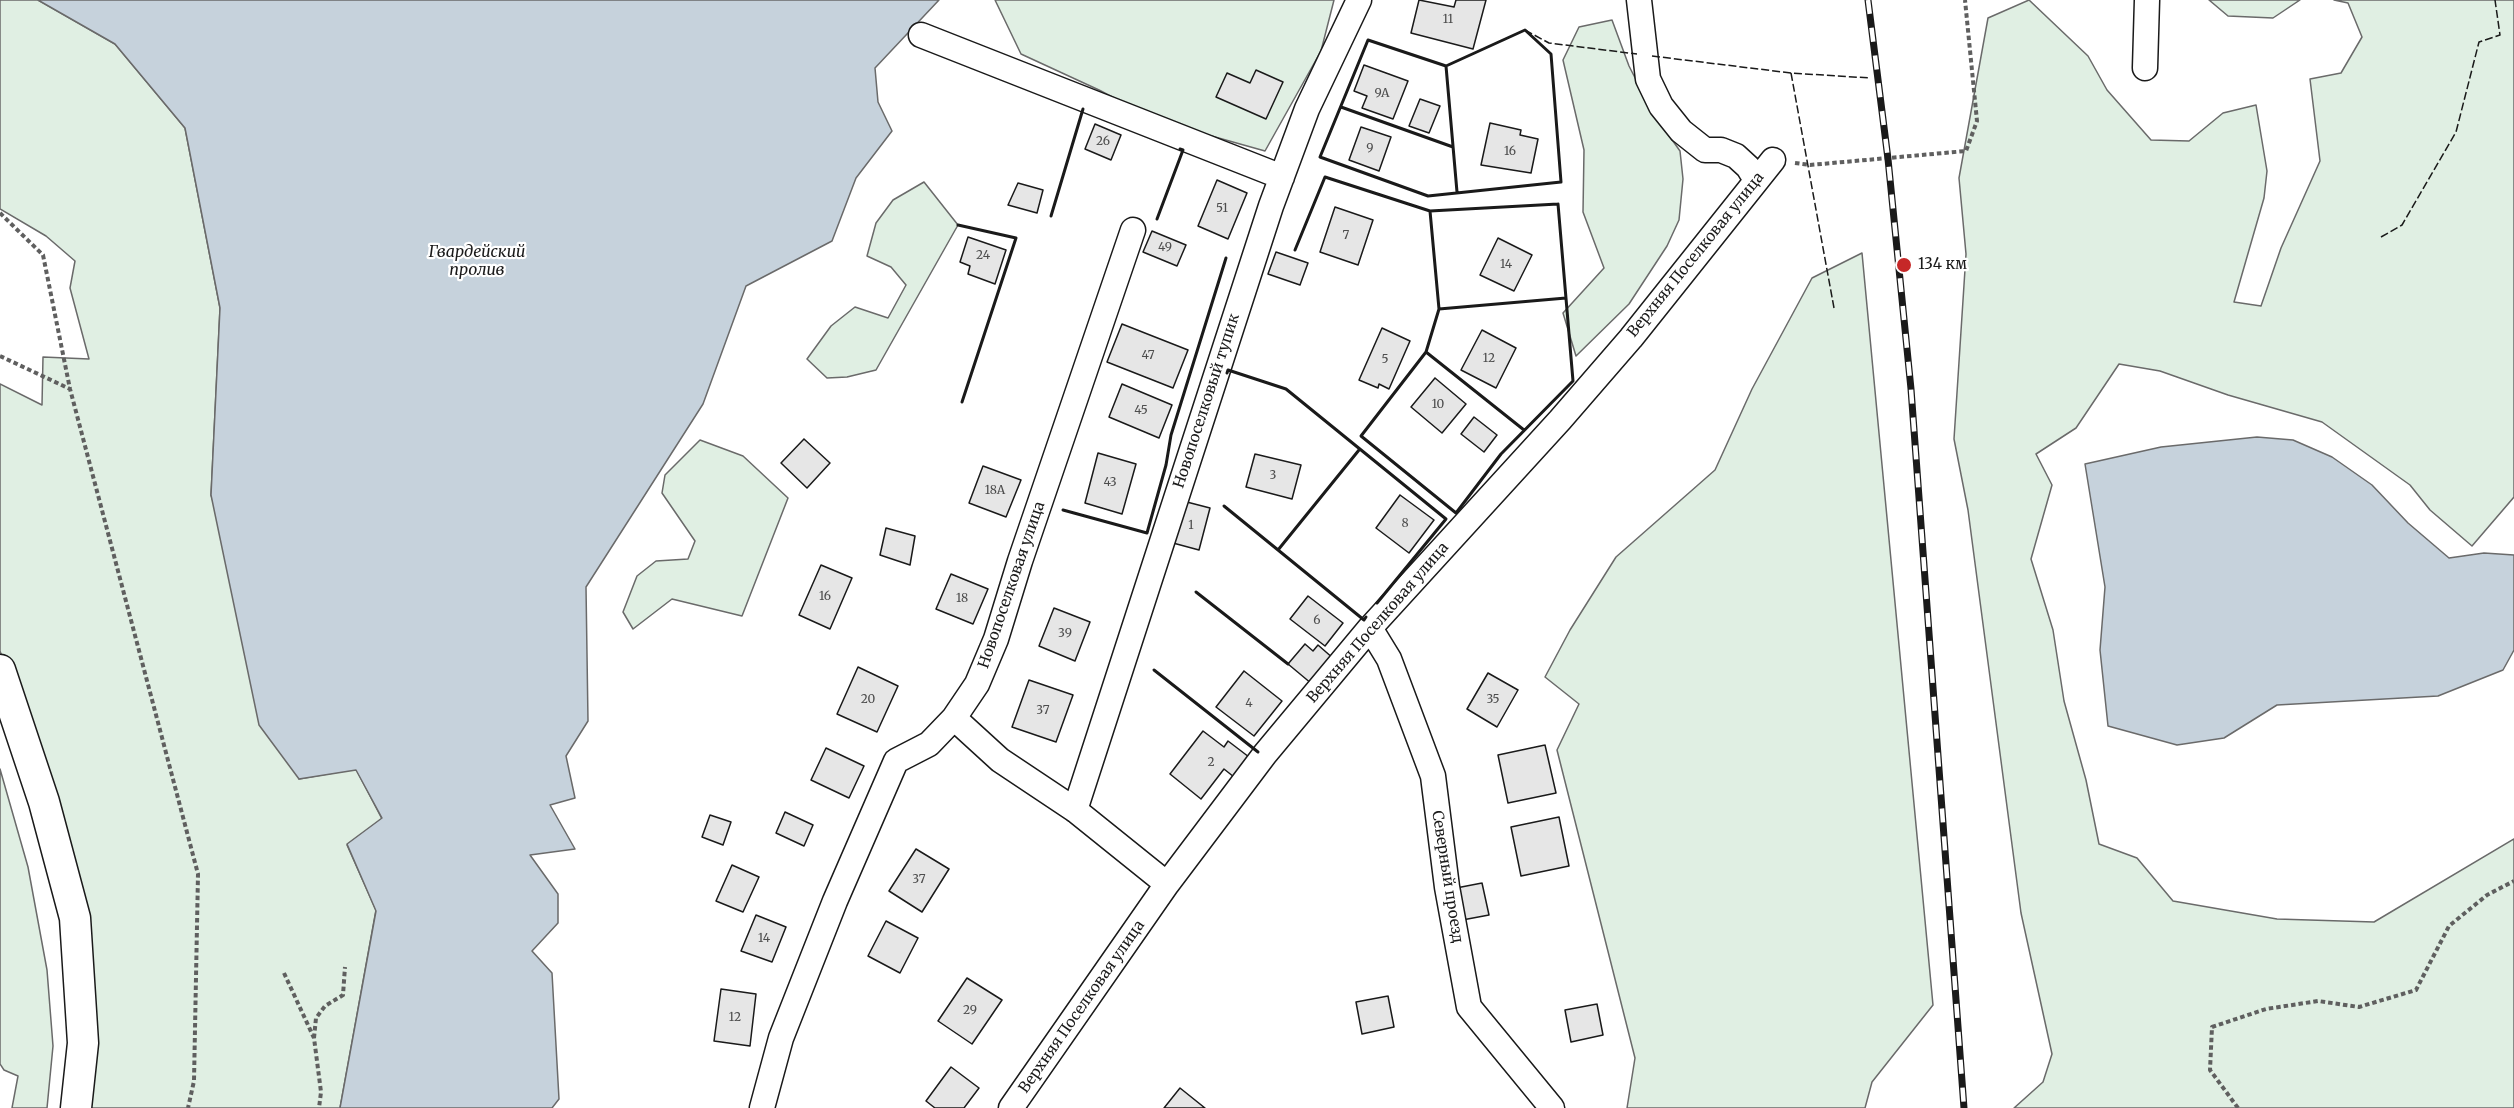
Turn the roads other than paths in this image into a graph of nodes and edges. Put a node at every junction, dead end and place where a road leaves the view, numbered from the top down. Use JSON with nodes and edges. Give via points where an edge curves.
{"nodes":[{"id":1,"x":1359,"y":0,"type":"edge"},
{"id":2,"x":1639,"y":0,"type":"edge"},
{"id":3,"x":2147,"y":0,"type":"edge"},
{"id":4,"x":921,"y":34,"type":"dead end"},
{"id":5,"x":2145,"y":68,"type":"dead end"},
{"id":6,"x":1773,"y":160,"type":"road end"},
{"id":7,"x":1282,"y":177,"type":"junction"},
{"id":8,"x":1756,"y":180,"type":"junction"},
{"id":9,"x":1133,"y":230,"type":"dead end"},
{"id":10,"x":1370,"y":628,"type":"junction"},
{"id":11,"x":0,"y":670,"type":"edge"},
{"id":12,"x":954,"y":718,"type":"junction"},
{"id":13,"x":1075,"y":810,"type":"junction"},
{"id":14,"x":1167,"y":884,"type":"junction"},
{"id":15,"x":76,"y":1108,"type":"edge"},
{"id":16,"x":762,"y":1108,"type":"edge"},
{"id":17,"x":1011,"y":1108,"type":"edge"},
{"id":18,"x":1552,"y":1108,"type":"edge"}],
"edges":[{"from":1,"to":7,"type":"street","name":"Новопоселковый тупик","via":[[1307,109]]},
{"from":2,"to":8,"type":"street","via":[[1648,79],[1661,106],[1681,131],[1705,150],[1721,150],[1736,156]]},
{"from":3,"to":5,"type":"street"},
{"from":4,"to":7,"type":"street"},
{"from":6,"to":8,"type":"street","name":"Верхняя Поселковая улица"},
{"from":7,"to":13,"type":"street","name":"Новопоселковый тупик"},
{"from":8,"to":10,"type":"street","name":"Верхняя Поселковая улица","via":[[1602,371]]},
{"from":9,"to":12,"type":"street","name":"Новопоселковая улица","via":[[996,639],[977,684]]},
{"from":10,"to":14,"type":"street","name":"Верхняя Поселковая улица","via":[[1265,754]]},
{"from":10,"to":18,"type":"street","name":"Северный проезд","via":[[1389,659],[1432,776],[1468,1007]]},
{"from":11,"to":15,"type":"main road","via":[[44,802],[75,918],[83,1043]]},
{"from":12,"to":13,"type":"street","via":[[1000,760]]},
{"from":12,"to":16,"type":"street","name":"Новопоселковая улица","via":[[929,744],[896,761],[781,1038]]},
{"from":13,"to":14,"type":"street"},
{"from":14,"to":17,"type":"street","name":"Верхняя Поселковая улица"}]}
